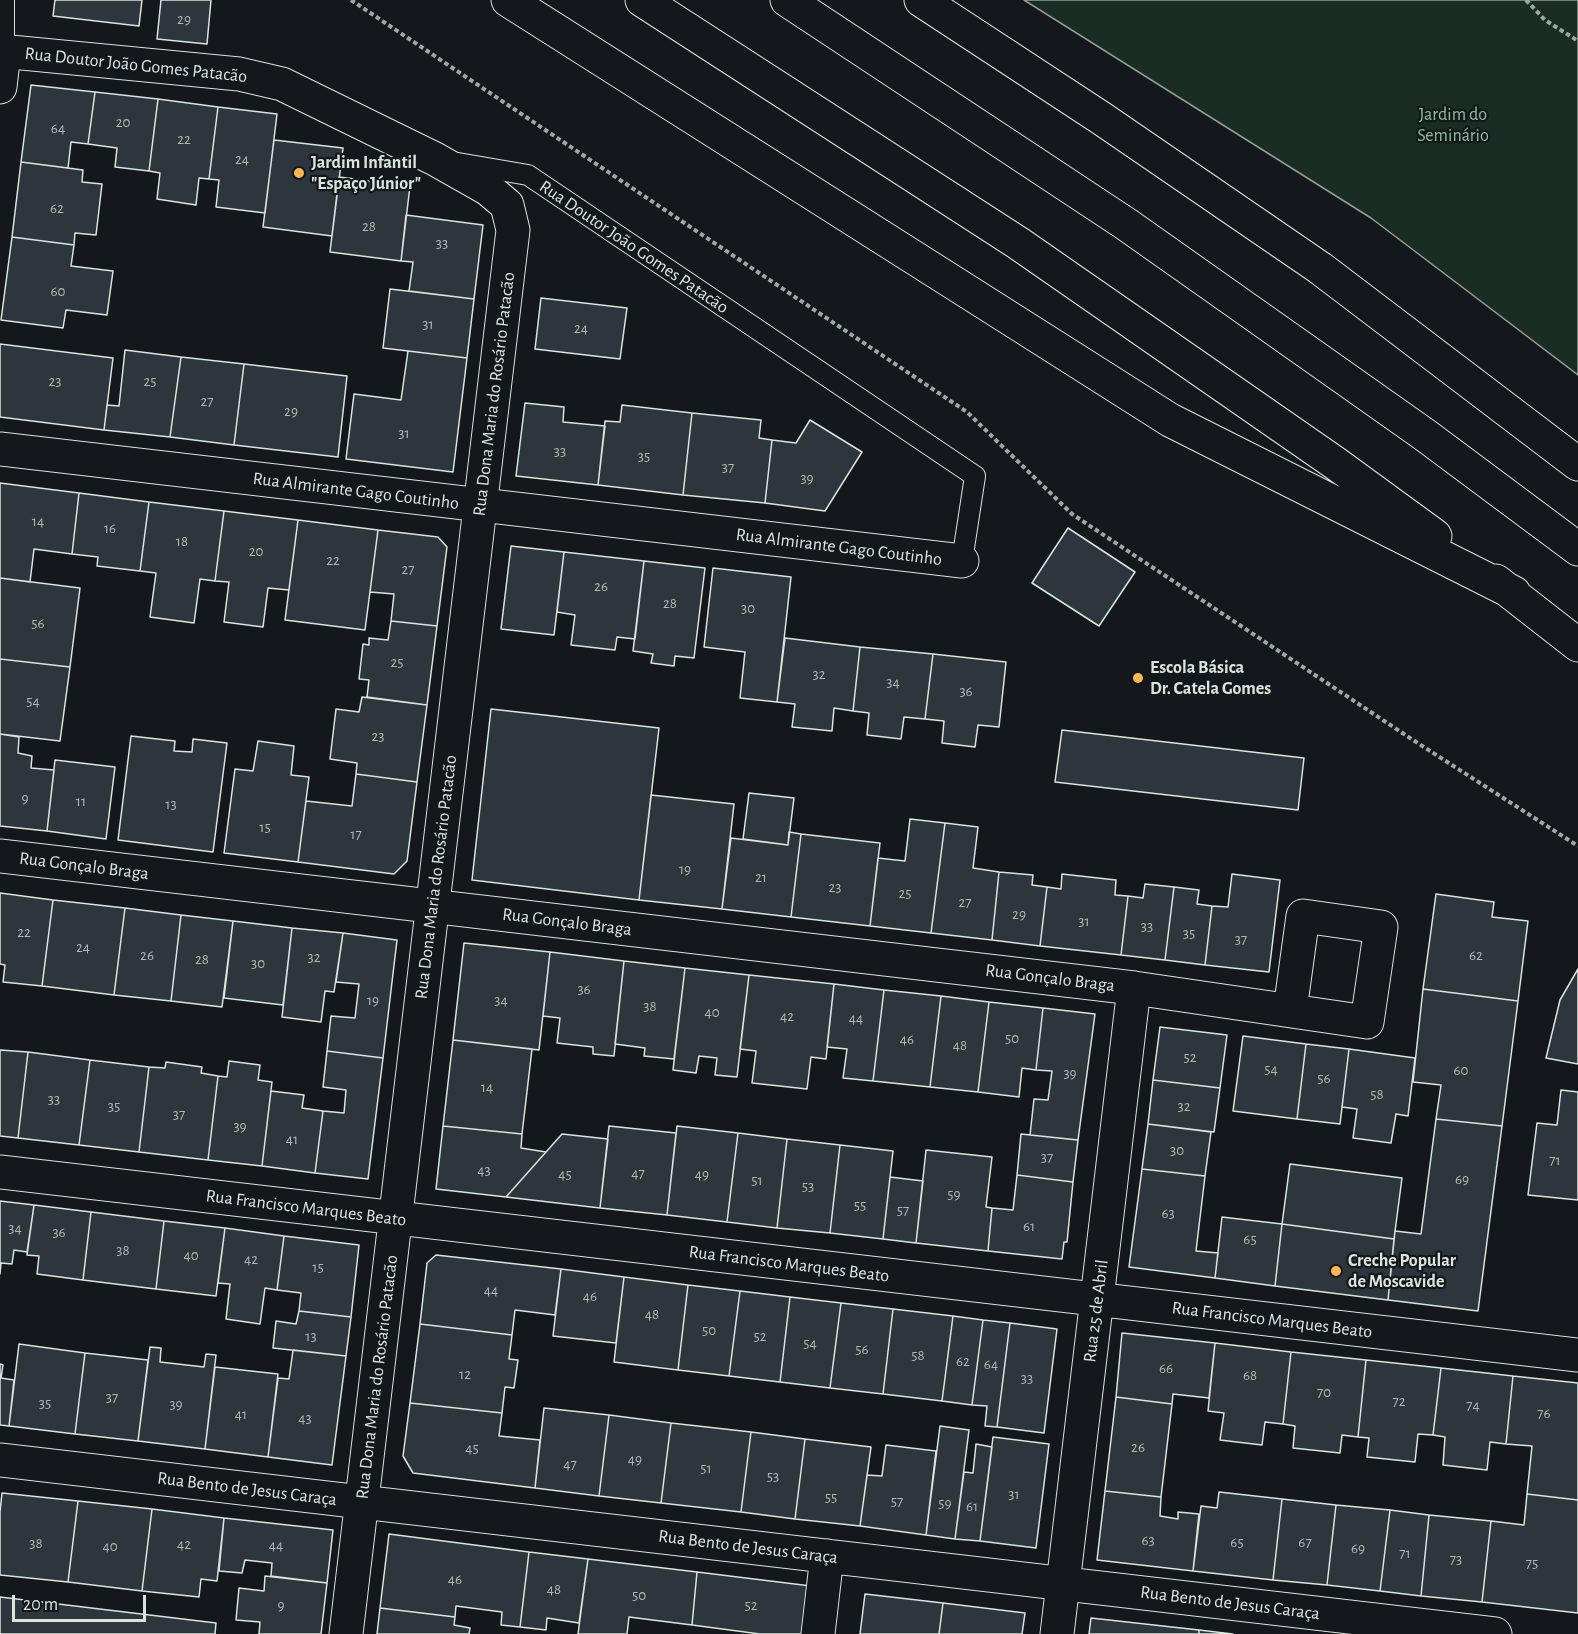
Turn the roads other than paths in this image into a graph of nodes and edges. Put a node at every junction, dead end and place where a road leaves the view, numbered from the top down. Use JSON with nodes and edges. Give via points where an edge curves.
{"nodes":[{"id":1,"x":4,"y":0,"type":"edge"},
{"id":2,"x":508,"y":0,"type":"edge"},
{"id":3,"x":642,"y":0,"type":"edge"},
{"id":4,"x":787,"y":0,"type":"edge"},
{"id":5,"x":921,"y":0,"type":"edge"},
{"id":6,"x":2,"y":52,"type":"edge"},
{"id":7,"x":0,"y":87,"type":"edge"},
{"id":8,"x":435,"y":159,"type":"junction"},
{"id":9,"x":0,"y":449,"type":"edge"},
{"id":10,"x":1578,"y":464,"type":"edge"},
{"id":11,"x":481,"y":505,"type":"junction"},
{"id":12,"x":1578,"y":549,"type":"edge"},
{"id":13,"x":962,"y":561,"type":"joint"},
{"id":14,"x":1514,"y":593,"type":"junction"},
{"id":15,"x":1578,"y":645,"type":"edge"},
{"id":16,"x":0,"y":856,"type":"edge"},
{"id":17,"x":433,"y":906,"type":"junction"},
{"id":18,"x":1134,"y":988,"type":"junction"},
{"id":19,"x":1290,"y":1011,"type":"dead end"},
{"id":20,"x":0,"y":1172,"type":"edge"},
{"id":21,"x":396,"y":1218,"type":"junction"},
{"id":22,"x":1097,"y":1299,"type":"junction"},
{"id":23,"x":1578,"y":1355,"type":"edge"},
{"id":24,"x":0,"y":1460,"type":"edge"},
{"id":25,"x":362,"y":1502,"type":"junction"},
{"id":26,"x":827,"y":1556,"type":"junction"},
{"id":27,"x":1063,"y":1584,"type":"junction"},
{"id":28,"x":346,"y":1634,"type":"edge"},
{"id":29,"x":818,"y":1634,"type":"edge"},
{"id":30,"x":1057,"y":1634,"type":"edge"},
{"id":31,"x":1495,"y":1634,"type":"edge"}],
"edges":[{"from":1,"to":6,"type":"lane"},
{"from":2,"to":14,"type":"main road","via":[[1170,420]]},
{"from":3,"to":14,"type":"main road","via":[[1017,243],[1335,463]]},
{"from":4,"to":12,"type":"main road","via":[[1126,224],[1425,435]]},
{"from":5,"to":10,"type":"main road","via":[[1320,268]]},
{"from":6,"to":7,"type":"main road"},
{"from":6,"to":8,"type":"main road","name":"Rua Doutor João Gomes Patacão","via":[[261,78],[301,92]]},
{"from":8,"to":11,"type":"main road","name":"Rua Dona Maria do Rosário Patacão","via":[[499,197],[507,205],[513,230]]},
{"from":8,"to":13,"type":"lane","name":"Rua Doutor João Gomes Patacão","via":[[528,175],[975,476]]},
{"from":9,"to":11,"type":"main road","name":"Rua Almirante Gago Coutinho"},
{"from":11,"to":13,"type":"main road","name":"Rua Almirante Gago Coutinho"},
{"from":11,"to":17,"type":"main road","name":"Rua Dona Maria do Rosário Patacão"},
{"from":14,"to":15,"type":"main road"},
{"from":16,"to":17,"type":"main road","name":"Rua Gonçalo Braga"},
{"from":17,"to":18,"type":"main road","name":"Rua Gonçalo Braga"},
{"from":17,"to":21,"type":"main road","name":"Rua Dona Maria do Rosário Patacão"},
{"from":18,"to":19,"type":"main road","name":"Rua Gonçalo Braga"},
{"from":18,"to":22,"type":"main road","name":"Rua 25 de Abril"},
{"from":20,"to":21,"type":"main road","name":"Rua Francisco Marques Beato"},
{"from":21,"to":22,"type":"main road","name":"Rua Francisco Marques Beato"},
{"from":21,"to":25,"type":"main road","name":"Rua Dona Maria do Rosário Patacão"},
{"from":22,"to":23,"type":"main road","name":"Rua Francisco Marques Beato"},
{"from":22,"to":27,"type":"main road","name":"Rua 25 de Abril"},
{"from":24,"to":25,"type":"main road","name":"Rua Bento de Jesus Caraça"},
{"from":25,"to":26,"type":"main road","name":"Rua Bento de Jesus Caraça"},
{"from":25,"to":28,"type":"main road","name":"Rua Dona Maria do Rosário Patacão"},
{"from":26,"to":27,"type":"main road","name":"Rua Bento de Jesus Caraça"},
{"from":26,"to":29,"type":"main road"},
{"from":27,"to":30,"type":"main road","name":"Rua 25 de Abril"},
{"from":27,"to":31,"type":"main road","name":"Rua Bento de Jesus Caraça"}]}
